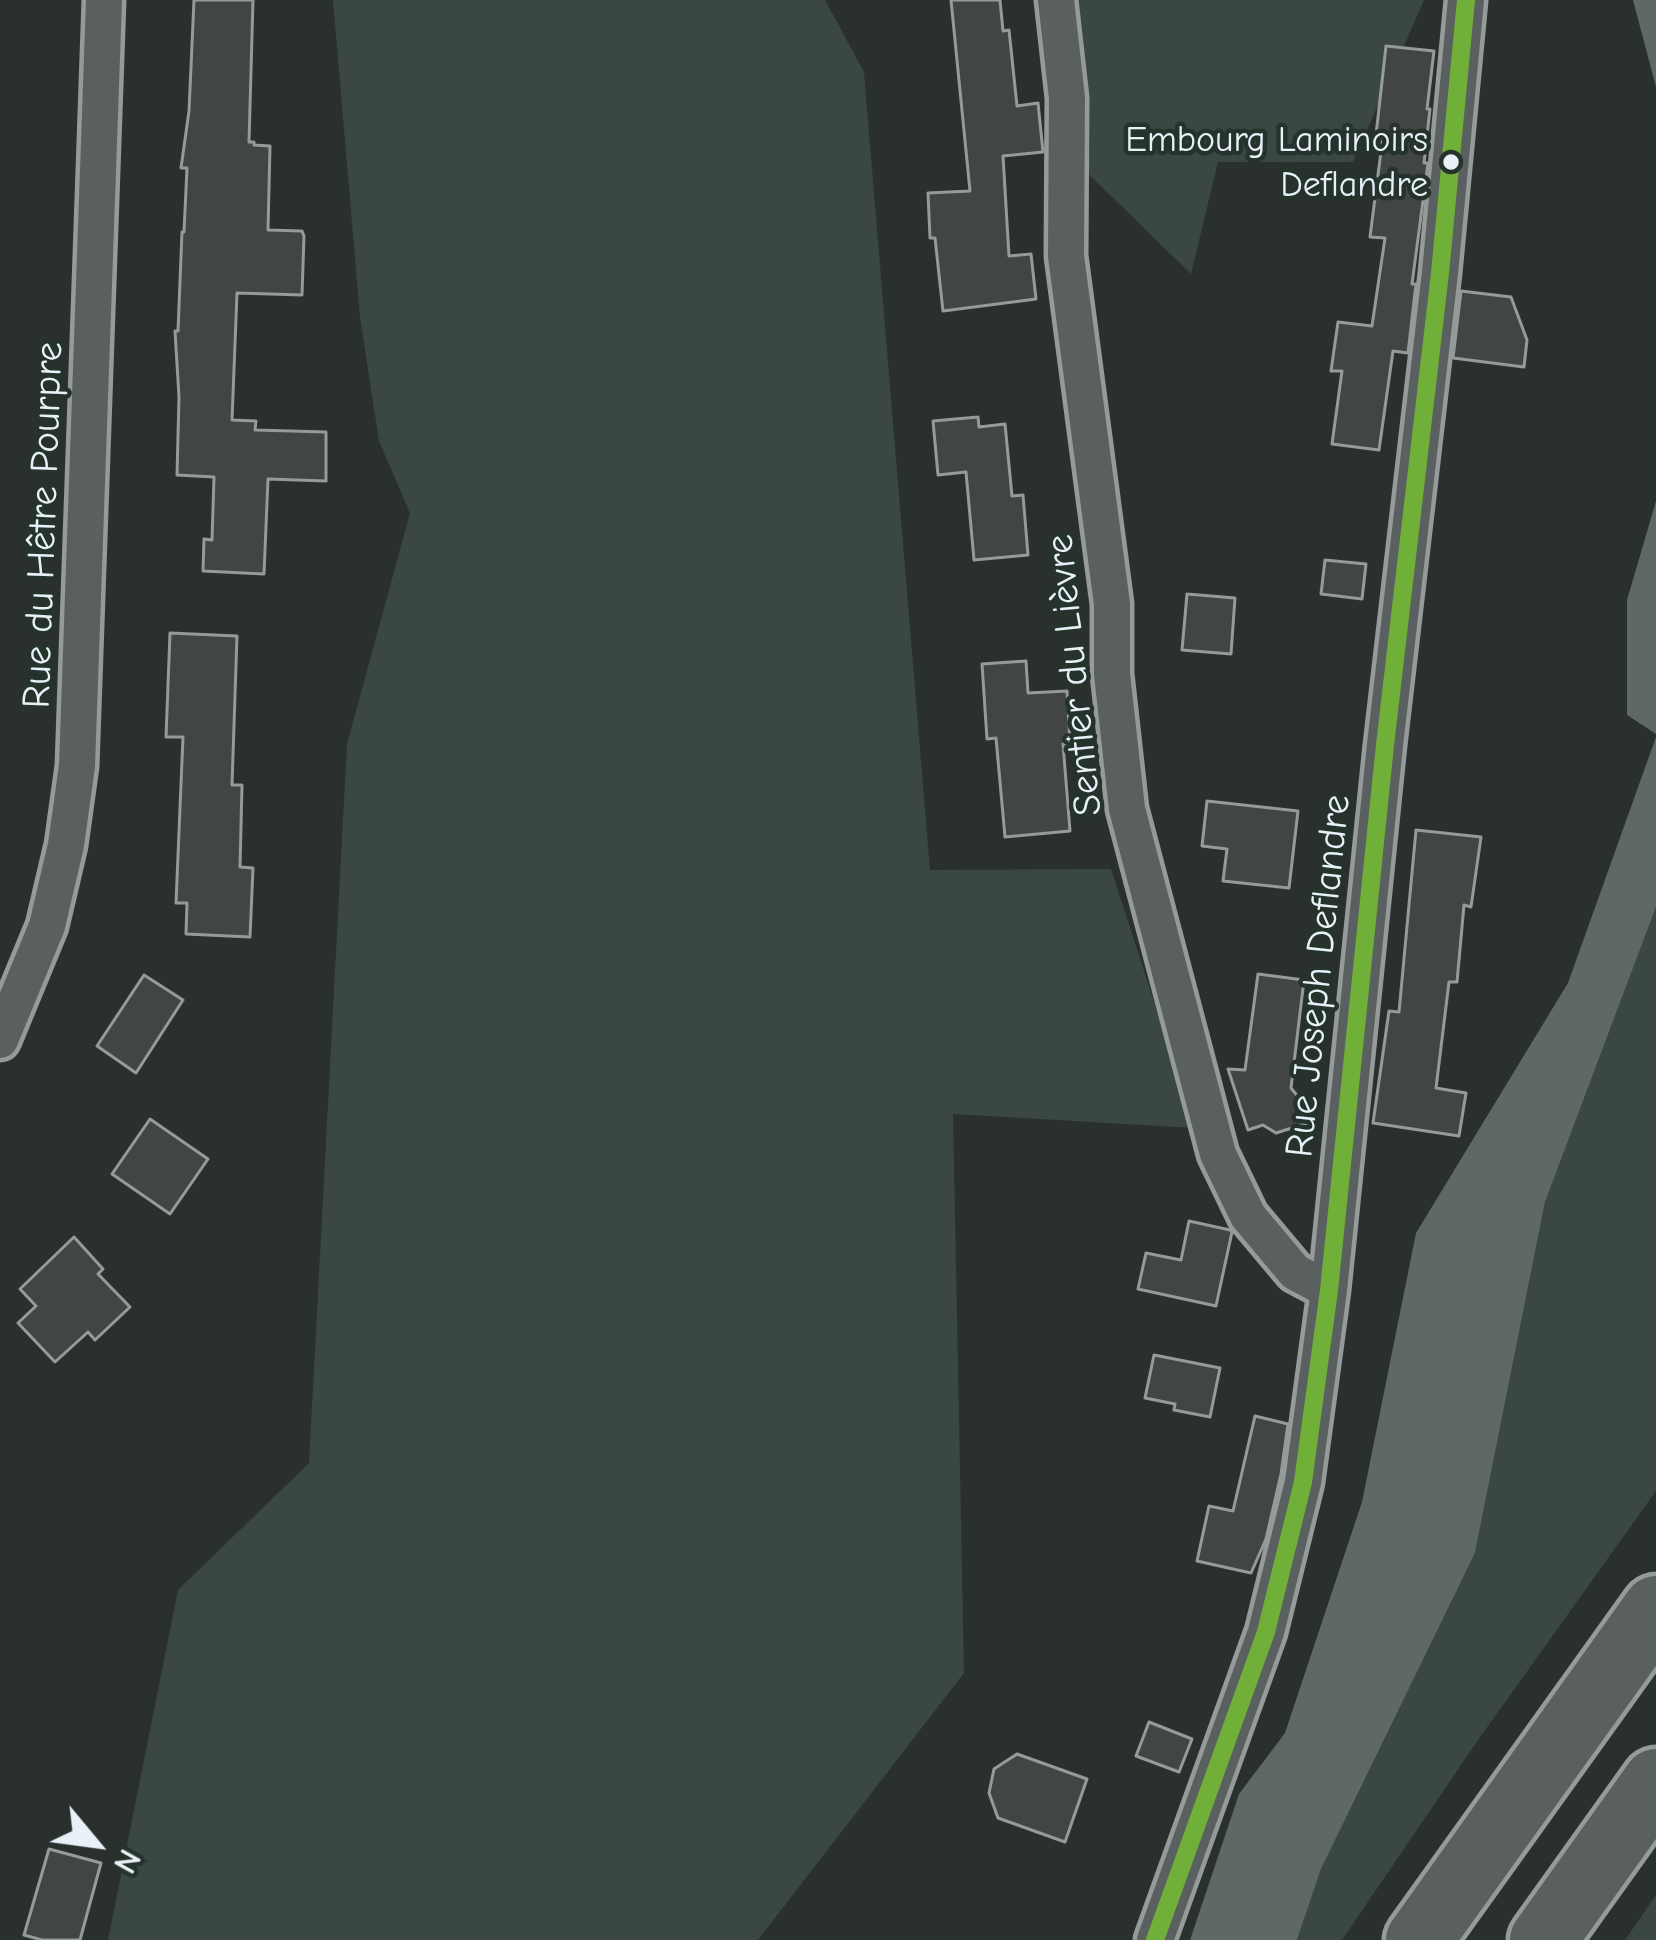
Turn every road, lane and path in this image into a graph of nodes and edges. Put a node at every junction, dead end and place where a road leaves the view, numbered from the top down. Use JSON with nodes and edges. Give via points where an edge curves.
{"nodes":[{"id":1,"x":104,"y":0,"type":"edge"},
{"id":2,"x":1056,"y":0,"type":"edge"},
{"id":3,"x":1466,"y":0,"type":"edge"},
{"id":4,"x":0,"y":1040,"type":"edge"},
{"id":5,"x":1329,"y":1290,"type":"junction"},
{"id":6,"x":1656,"y":1609,"type":"edge"},
{"id":7,"x":1656,"y":1782,"type":"edge"},
{"id":8,"x":1155,"y":1940,"type":"edge"},
{"id":9,"x":1419,"y":1940,"type":"edge"},
{"id":10,"x":1544,"y":1940,"type":"edge"}],
"edges":[{"from":1,"to":4,"type":"street","name":"Rue du Hêtre Pourpre","via":[[77,766],[47,926]]},
{"from":2,"to":5,"type":"street","name":"Sentier du Lièvre","via":[[1067,98],[1066,256],[1112,604],[1127,809],[1218,1154],[1248,1216],[1295,1272]]},
{"from":3,"to":5,"type":"street","name":"Rue Joseph Deflandre"},
{"from":5,"to":8,"type":"street","name":"Rue Joseph Deflandre","via":[[1303,1483],[1266,1632]]},
{"from":6,"to":9,"type":"highway"},
{"from":7,"to":10,"type":"highway"}]}
